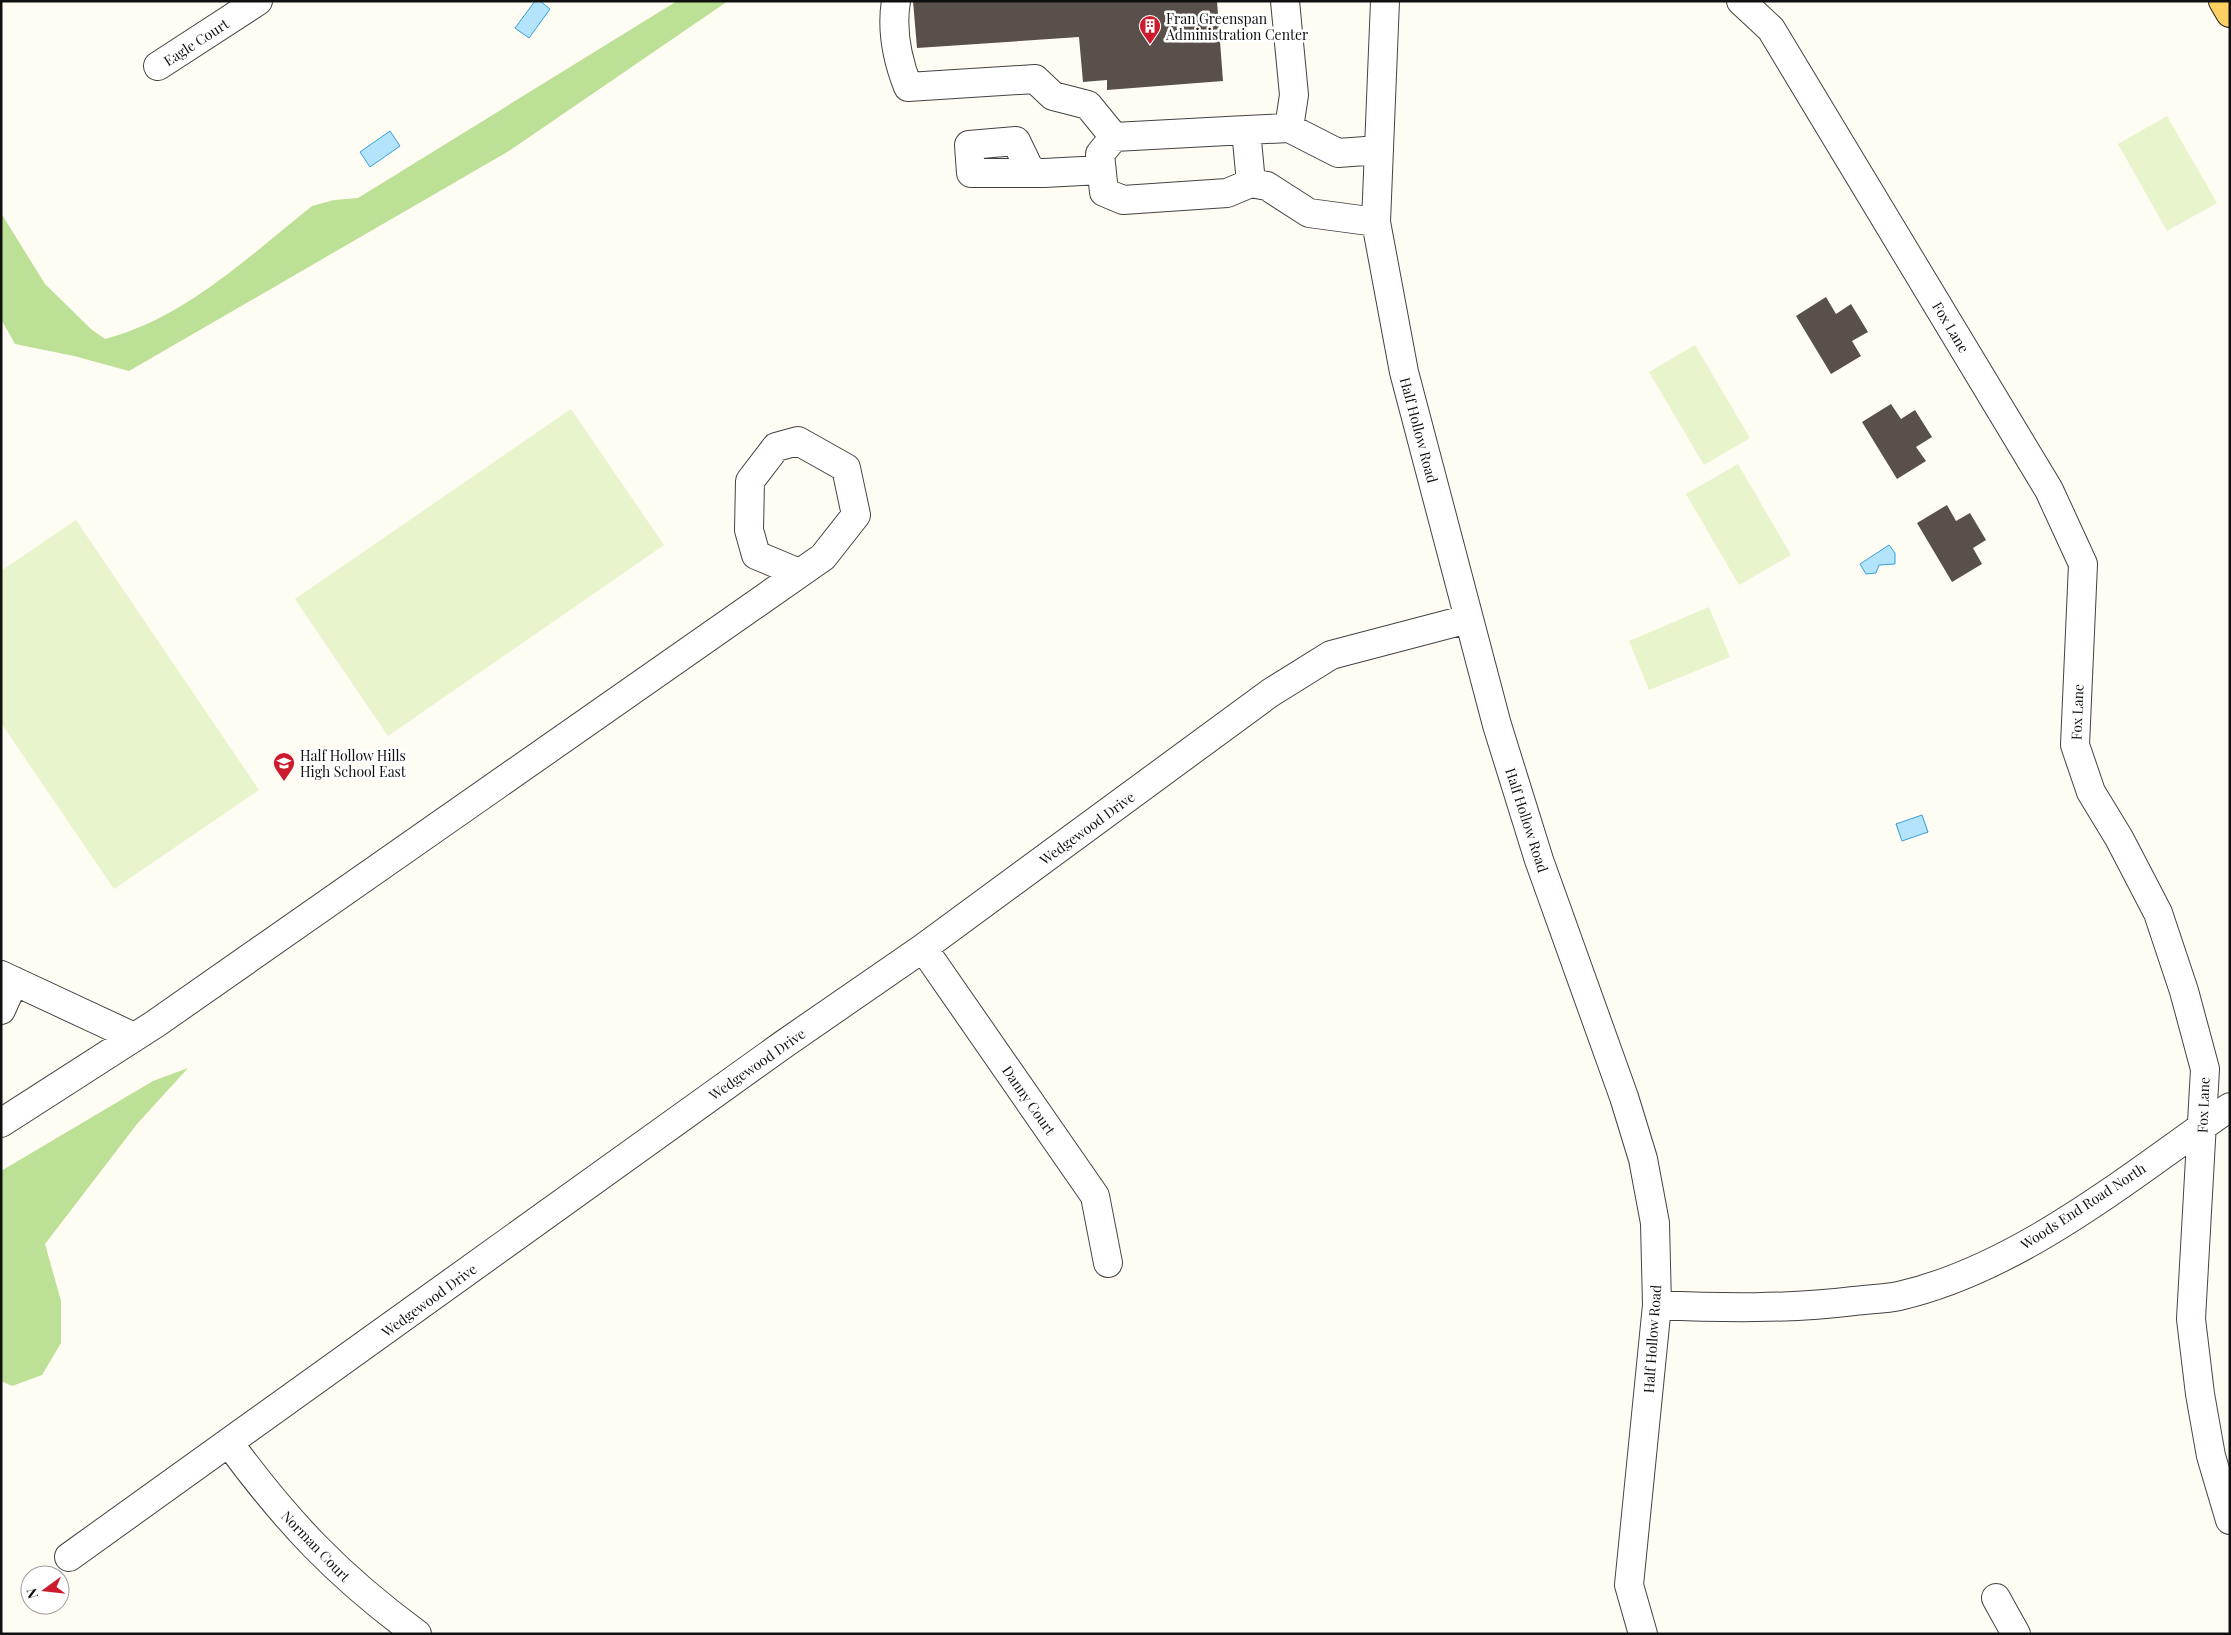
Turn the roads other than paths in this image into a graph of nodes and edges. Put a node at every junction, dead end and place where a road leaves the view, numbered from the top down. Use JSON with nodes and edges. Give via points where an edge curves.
{"nodes":[{"id":1,"x":258,"y":1,"type":"edge"},
{"id":2,"x":896,"y":1,"type":"edge"},
{"id":3,"x":1285,"y":1,"type":"edge"},
{"id":4,"x":1385,"y":1,"type":"edge"},
{"id":5,"x":1741,"y":1,"type":"edge"},
{"id":6,"x":2223,"y":1,"type":"edge"},
{"id":7,"x":2230,"y":13,"type":"edge"},
{"id":8,"x":158,"y":66,"type":"dead end"},
{"id":9,"x":1289,"y":128,"type":"junction"},
{"id":10,"x":1246,"y":130,"type":"junction"},
{"id":11,"x":1114,"y":137,"type":"junction"},
{"id":12,"x":1379,"y":150,"type":"junction"},
{"id":13,"x":1102,"y":170,"type":"junction"},
{"id":14,"x":1035,"y":173,"type":"dead end"},
{"id":15,"x":1251,"y":183,"type":"junction"},
{"id":16,"x":1376,"y":222,"type":"junction"},
{"id":17,"x":799,"y":573,"type":"junction"},
{"id":18,"x":1468,"y":618,"type":"junction"},
{"id":19,"x":923,"y":948,"type":"junction"},
{"id":20,"x":8,"y":978,"type":"edge"},
{"id":21,"x":1,"y":1010,"type":"edge"},
{"id":22,"x":134,"y":1037,"type":"junction"},
{"id":23,"x":2230,"y":1107,"type":"edge"},
{"id":24,"x":8,"y":1112,"type":"edge"},
{"id":25,"x":2203,"y":1126,"type":"junction"},
{"id":26,"x":1108,"y":1263,"type":"dead end"},
{"id":27,"x":1657,"y":1305,"type":"junction"},
{"id":28,"x":230,"y":1443,"type":"junction"},
{"id":29,"x":2230,"y":1520,"type":"edge"},
{"id":30,"x":69,"y":1557,"type":"dead end"},
{"id":31,"x":1996,"y":1598,"type":"dead end"},
{"id":32,"x":416,"y":1634,"type":"edge"},
{"id":33,"x":1643,"y":1634,"type":"edge"},
{"id":34,"x":2016,"y":1634,"type":"edge"}],
"edges":[{"from":1,"to":8,"type":"street","name":"Eagle Court"},
{"from":2,"to":11,"type":"street","via":[[893,20],[898,61],[908,87],[1035,79],[1053,96],[1088,105]]},
{"from":3,"to":9,"type":"street","via":[[1294,95]]},
{"from":4,"to":12,"type":"street","name":"Half Hollow Road"},
{"from":5,"to":25,"type":"street","name":"Fox Lane","via":[[1776,38],[2050,490],[2083,564],[2075,746],[2091,792],[2158,913],[2184,990],[2205,1069]]},
{"from":6,"to":7,"type":"main road"},
{"from":9,"to":10,"type":"street"},
{"from":9,"to":12,"type":"street","via":[[1338,153]]},
{"from":10,"to":11,"type":"street"},
{"from":10,"to":15,"type":"street"},
{"from":11,"to":13,"type":"street","via":[[1100,154]]},
{"from":12,"to":16,"type":"street","name":"Half Hollow Road"},
{"from":13,"to":14,"type":"street"},
{"from":13,"to":15,"type":"street","via":[[1104,192],[1122,200],[1227,193]]},
{"from":15,"to":16,"type":"street","via":[[1267,186],[1309,213]]},
{"from":16,"to":18,"type":"street","name":"Half Hollow Road","via":[[1404,372]]},
{"from":17,"to":17,"type":"street","via":[[823,556],[856,515],[846,468],[798,441],[776,447],[750,481],[749,530],[756,554]]},
{"from":17,"to":22,"type":"street"},
{"from":18,"to":19,"type":"street","name":"Wedgewood Drive","via":[[1331,655],[1270,693]]},
{"from":18,"to":27,"type":"street","name":"Half Hollow Road","via":[[1539,860],[1643,1159],[1655,1223]]},
{"from":19,"to":26,"type":"street","name":"Danny Court","via":[[1096,1196]]},
{"from":19,"to":28,"type":"street","name":"Wedgewood Drive","via":[[784,1044]]},
{"from":20,"to":21,"type":"street"},
{"from":20,"to":22,"type":"street"},
{"from":22,"to":24,"type":"street"},
{"from":23,"to":25,"type":"street","name":"Woods End Road North"},
{"from":25,"to":27,"type":"street","name":"Woods End Road North","via":[[2026,1246],[1964,1274],[1899,1296],[1820,1305],[1740,1308]]},
{"from":25,"to":29,"type":"street","name":"Fox Lane","via":[[2191,1319],[2211,1456]]},
{"from":27,"to":33,"type":"street","name":"Half Hollow Road","via":[[1629,1585]]},
{"from":28,"to":30,"type":"street","name":"Wedgewood Drive"},
{"from":28,"to":32,"type":"street","name":"Norman Court","via":[[298,1531],[364,1594]]},
{"from":31,"to":34,"type":"street"}]}
